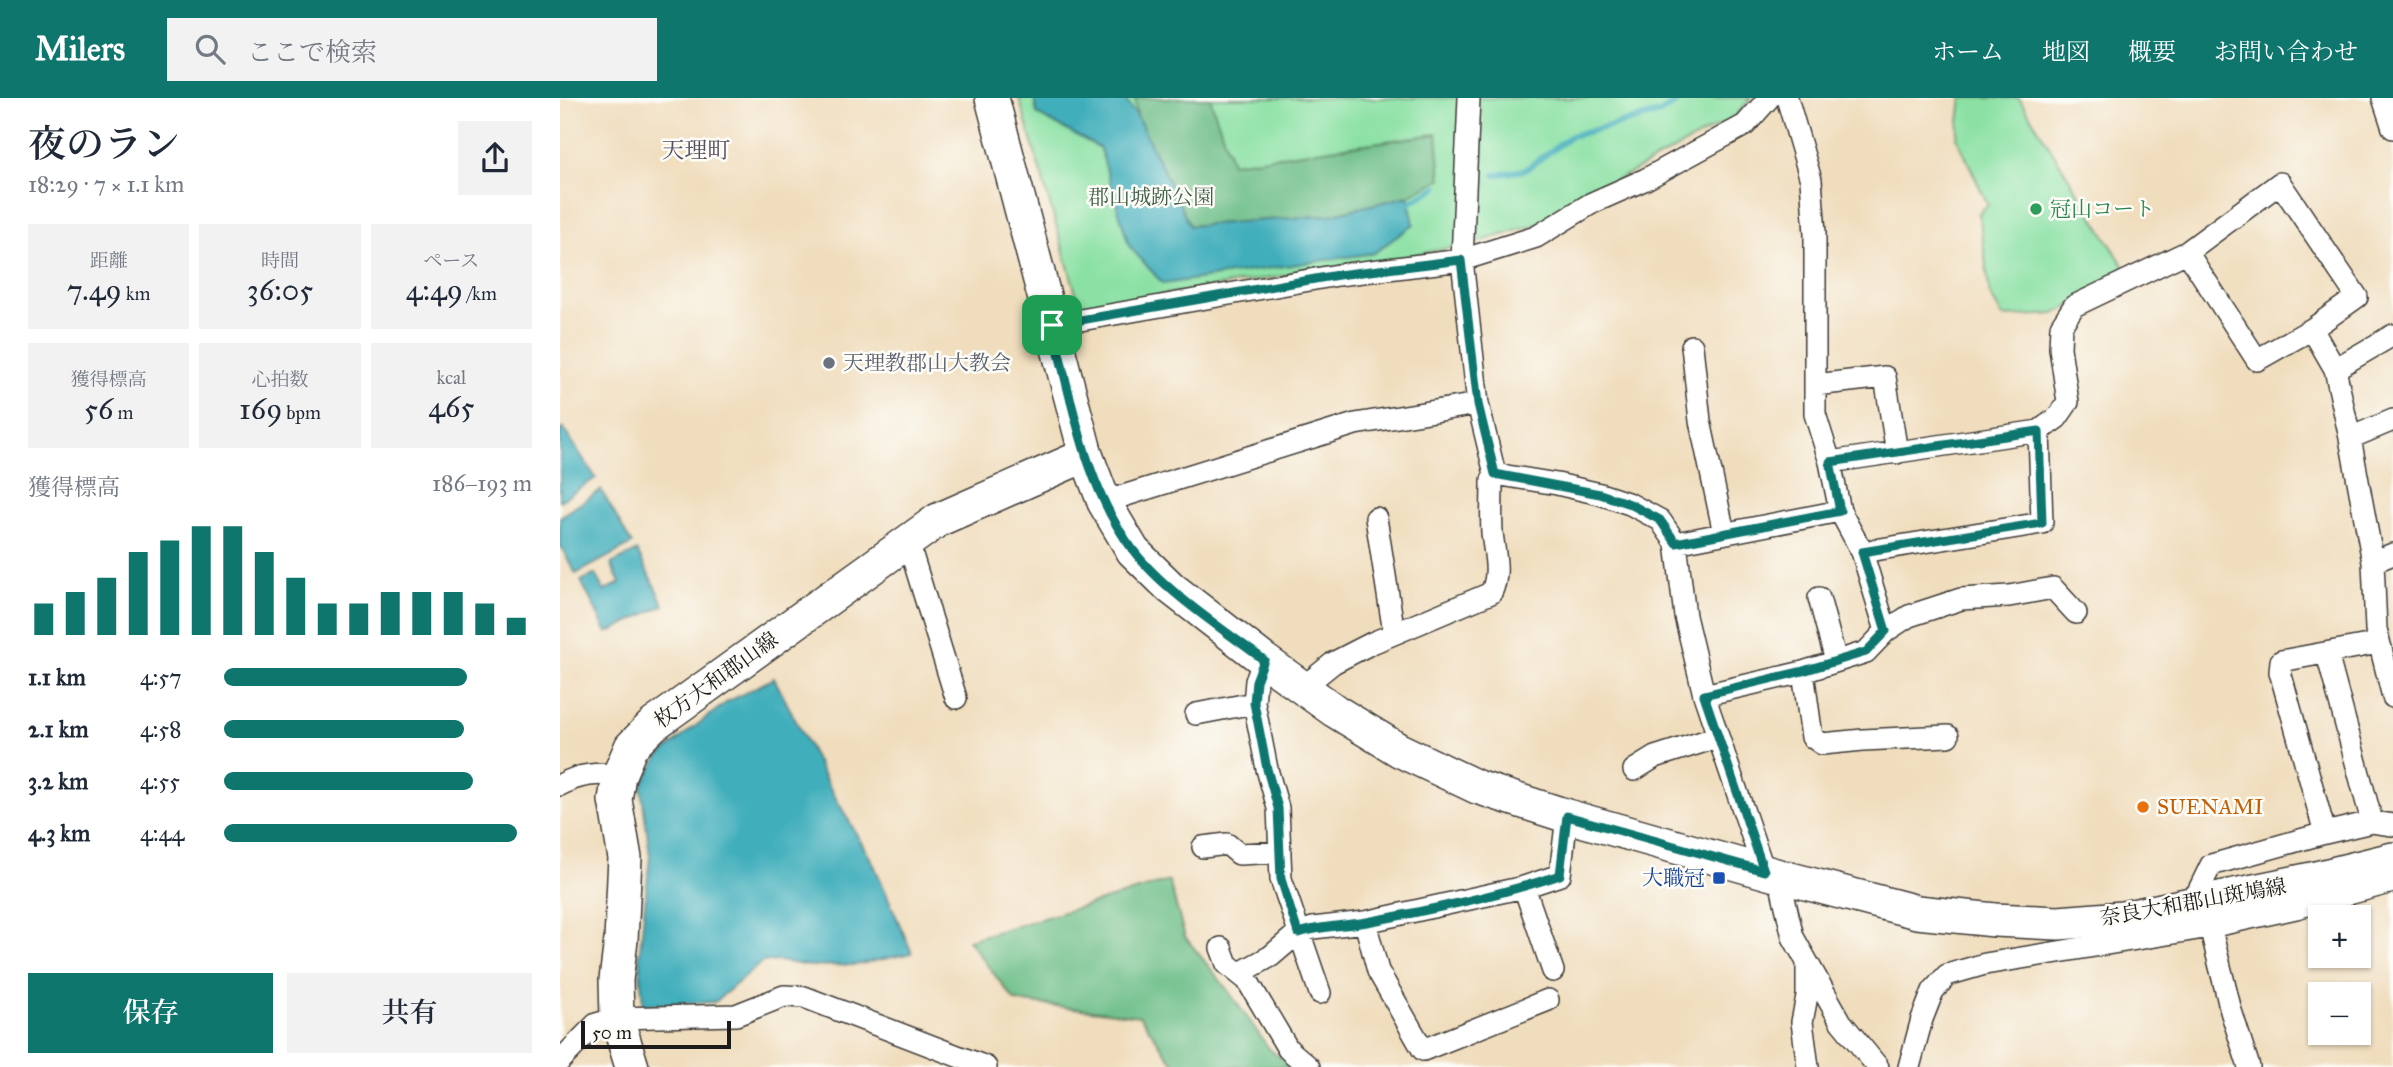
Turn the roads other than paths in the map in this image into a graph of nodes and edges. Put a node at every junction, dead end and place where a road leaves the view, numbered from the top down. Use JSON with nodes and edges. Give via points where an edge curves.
{"nodes":[{"id":1,"x":992,"y":98,"type":"edge"},
{"id":2,"x":1469,"y":98,"type":"edge"},
{"id":3,"x":1769,"y":98,"type":"edge"},
{"id":4,"x":1787,"y":98,"type":"edge"},
{"id":5,"x":2383,"y":98,"type":"edge"},
{"id":6,"x":2393,"y":128,"type":"edge"},
{"id":7,"x":2187,"y":253,"type":"junction"},
{"id":8,"x":1461,"y":260,"type":"junction"},
{"id":9,"x":1052,"y":325,"type":"junction"},
{"id":10,"x":2312,"y":328,"type":"junction"},
{"id":11,"x":2393,"y":335,"type":"edge"},
{"id":12,"x":1692,"y":346,"type":"dead end"},
{"id":13,"x":2335,"y":369,"type":"junction"},
{"id":14,"x":1815,"y":385,"type":"junction"},
{"id":15,"x":1478,"y":404,"type":"junction"},
{"id":16,"x":2393,"y":420,"type":"edge"},
{"id":17,"x":2039,"y":431,"type":"junction"},
{"id":18,"x":2350,"y":438,"type":"junction"},
{"id":19,"x":1897,"y":453,"type":"junction"},
{"id":20,"x":1086,"y":455,"type":"junction"},
{"id":21,"x":1830,"y":462,"type":"junction"},
{"id":22,"x":1495,"y":474,"type":"junction"},
{"id":23,"x":1104,"y":502,"type":"junction"},
{"id":24,"x":1840,"y":511,"type":"junction"},
{"id":25,"x":1376,"y":518,"type":"dead end"},
{"id":26,"x":1724,"y":533,"type":"junction"},
{"id":27,"x":908,"y":542,"type":"junction"},
{"id":28,"x":1676,"y":543,"type":"junction"},
{"id":29,"x":1862,"y":552,"type":"junction"},
{"id":30,"x":2393,"y":554,"type":"edge"},
{"id":31,"x":2373,"y":562,"type":"junction"},
{"id":32,"x":1819,"y":598,"type":"dead end"},
{"id":33,"x":2076,"y":613,"type":"dead end"},
{"id":34,"x":1886,"y":631,"type":"junction"},
{"id":35,"x":1394,"y":633,"type":"junction"},
{"id":36,"x":2379,"y":642,"type":"junction"},
{"id":37,"x":2327,"y":654,"type":"junction"},
{"id":38,"x":1264,"y":660,"type":"junction"},
{"id":39,"x":1836,"y":661,"type":"junction"},
{"id":40,"x":1803,"y":671,"type":"junction"},
{"id":41,"x":1302,"y":688,"type":"junction"},
{"id":42,"x":1704,"y":695,"type":"junction"},
{"id":43,"x":2393,"y":697,"type":"edge"},
{"id":44,"x":956,"y":698,"type":"dead end"},
{"id":45,"x":1254,"y":703,"type":"junction"},
{"id":46,"x":1196,"y":714,"type":"dead end"},
{"id":47,"x":1948,"y":736,"type":"dead end"},
{"id":48,"x":1718,"y":737,"type":"junction"},
{"id":49,"x":1634,"y":770,"type":"dead end"},
{"id":50,"x":619,"y":775,"type":"junction"},
{"id":51,"x":560,"y":785,"type":"edge"},
{"id":52,"x":1567,"y":816,"type":"junction"},
{"id":53,"x":2383,"y":824,"type":"edge"},
{"id":54,"x":2325,"y":833,"type":"junction"},
{"id":55,"x":1203,"y":847,"type":"dead end"},
{"id":56,"x":1280,"y":852,"type":"junction"},
{"id":57,"x":2391,"y":870,"type":"edge"},
{"id":58,"x":1771,"y":874,"type":"junction"},
{"id":59,"x":1524,"y":887,"type":"junction"},
{"id":60,"x":2202,"y":911,"type":"junction"},
{"id":61,"x":1365,"y":922,"type":"junction"},
{"id":62,"x":1298,"y":933,"type":"junction"},
{"id":63,"x":1221,"y":948,"type":"dead end"},
{"id":64,"x":1807,"y":962,"type":"junction"},
{"id":65,"x":1553,"y":971,"type":"dead end"},
{"id":66,"x":1240,"y":973,"type":"junction"},
{"id":67,"x":1320,"y":993,"type":"dead end"},
{"id":68,"x":1548,"y":1000,"type":"dead end"},
{"id":69,"x":617,"y":1018,"type":"junction"},
{"id":70,"x":560,"y":1061,"type":"edge"},
{"id":71,"x":632,"y":1067,"type":"edge"},
{"id":72,"x":986,"y":1067,"type":"edge"},
{"id":73,"x":1309,"y":1067,"type":"edge"},
{"id":74,"x":1804,"y":1067,"type":"edge"},
{"id":75,"x":1878,"y":1067,"type":"edge"},
{"id":76,"x":1909,"y":1067,"type":"edge"},
{"id":77,"x":2249,"y":1067,"type":"edge"}],
"edges":[{"from":1,"to":9,"type":"main road","name":"奈良大和郡山斑鳩線"},
{"from":2,"to":8,"type":"street"},
{"from":3,"to":8,"type":"street","via":[[1745,125],[1592,203],[1536,237]]},
{"from":4,"to":14,"type":"street","via":[[1811,180]]},
{"from":5,"to":6,"type":"street"},
{"from":7,"to":10,"type":"street","via":[[2258,360]]},
{"from":7,"to":10,"type":"street","via":[[2280,183],[2357,297]]},
{"from":7,"to":17,"type":"street","via":[[2074,306],[2061,326],[2060,337],[2068,402],[2057,418]]},
{"from":8,"to":9,"type":"street","via":[[1338,275]]},
{"from":8,"to":15,"type":"street"},
{"from":9,"to":20,"type":"main road","name":"奈良大和郡山斑鳩線"},
{"from":10,"to":13,"type":"street"},
{"from":11,"to":13,"type":"street"},
{"from":12,"to":26,"type":"street","via":[[1700,421]]},
{"from":13,"to":18,"type":"street"},
{"from":14,"to":19,"type":"street","via":[[1885,377]]},
{"from":14,"to":21,"type":"street","via":[[1815,414]]},
{"from":15,"to":22,"type":"street"},
{"from":15,"to":23,"type":"street","via":[[1355,424]]},
{"from":16,"to":18,"type":"street"},
{"from":17,"to":19,"type":"street"},
{"from":17,"to":29,"type":"street","via":[[2042,523]]},
{"from":18,"to":31,"type":"street"},
{"from":19,"to":21,"type":"street"},
{"from":20,"to":23,"type":"main road","name":"奈良大和郡山斑鳩線"},
{"from":20,"to":27,"type":"main road","name":"枚方大和郡山線","via":[[938,520]]},
{"from":21,"to":24,"type":"street"},
{"from":22,"to":28,"type":"street","via":[[1630,504],[1660,520]]},
{"from":22,"to":35,"type":"street","via":[[1492,532],[1497,581],[1491,593]]},
{"from":23,"to":38,"type":"main road","name":"奈良大和郡山斑鳩線","via":[[1133,551],[1161,579]]},
{"from":24,"to":26,"type":"street"},
{"from":24,"to":29,"type":"street"},
{"from":25,"to":35,"type":"street"},
{"from":26,"to":28,"type":"street"},
{"from":27,"to":44,"type":"street"},
{"from":27,"to":50,"type":"main road","name":"枚方大和郡山線","via":[[653,725],[631,747]]},
{"from":28,"to":42,"type":"street","via":[[1685,616]]},
{"from":29,"to":34,"type":"street"},
{"from":30,"to":31,"type":"street"},
{"from":31,"to":36,"type":"street"},
{"from":32,"to":39,"type":"street"},
{"from":33,"to":34,"type":"street","via":[[2053,588],[1961,599],[1909,616]]},
{"from":34,"to":39,"type":"street","via":[[1866,652]]},
{"from":35,"to":41,"type":"street","via":[[1332,663]]},
{"from":36,"to":37,"type":"street"},
{"from":36,"to":43,"type":"street"},
{"from":37,"to":53,"type":"street"},
{"from":37,"to":54,"type":"street","via":[[2281,661],[2280,672]]},
{"from":38,"to":41,"type":"main road","name":"奈良大和郡山斑鳩線"},
{"from":38,"to":45,"type":"street"},
{"from":39,"to":40,"type":"street"},
{"from":40,"to":42,"type":"street"},
{"from":40,"to":47,"type":"street","via":[[1812,737],[1822,744]]},
{"from":41,"to":52,"type":"main road","name":"奈良大和郡山斑鳩線","via":[[1399,750],[1477,787]]},
{"from":42,"to":48,"type":"street"},
{"from":45,"to":46,"type":"street"},
{"from":45,"to":56,"type":"street","via":[[1278,808]]},
{"from":48,"to":49,"type":"street","via":[[1655,757]]},
{"from":48,"to":58,"type":"street"},
{"from":50,"to":51,"type":"street","via":[[593,773]]},
{"from":50,"to":69,"type":"main road","name":"枚方大和郡山線","via":[[615,800],[625,858]]},
{"from":52,"to":58,"type":"main road","name":"奈良大和郡山斑鳩線"},
{"from":52,"to":59,"type":"street","via":[[1560,875]]},
{"from":53,"to":54,"type":"street"},
{"from":54,"to":60,"type":"street","via":[[2211,865]]},
{"from":55,"to":56,"type":"street","via":[[1227,844],[1239,854]]},
{"from":56,"to":62,"type":"street","via":[[1281,879]]},
{"from":57,"to":60,"type":"main road","name":"奈良大和郡山斑鳩線"},
{"from":58,"to":60,"type":"main road","name":"奈良大和郡山斑鳩線","via":[[1917,912],[1995,920],[2057,923]]},
{"from":58,"to":64,"type":"street"},
{"from":59,"to":61,"type":"street"},
{"from":59,"to":65,"type":"street"},
{"from":60,"to":76,"type":"street","via":[[1947,975],[1933,990]]},
{"from":60,"to":77,"type":"street"},
{"from":61,"to":62,"type":"street"},
{"from":61,"to":68,"type":"street","via":[[1378,971],[1423,1049]]},
{"from":62,"to":66,"type":"street","via":[[1271,956]]},
{"from":62,"to":67,"type":"street"},
{"from":63,"to":66,"type":"street","via":[[1227,964]]},
{"from":64,"to":74,"type":"street"},
{"from":64,"to":75,"type":"street","via":[[1840,1022]]},
{"from":66,"to":73,"type":"street","via":[[1288,1049]]},
{"from":69,"to":70,"type":"street","via":[[596,1024]]},
{"from":69,"to":71,"type":"main road","name":"枚方大和郡山線"},
{"from":69,"to":72,"type":"street","via":[[736,1015],[784,996],[804,997]]}]}
